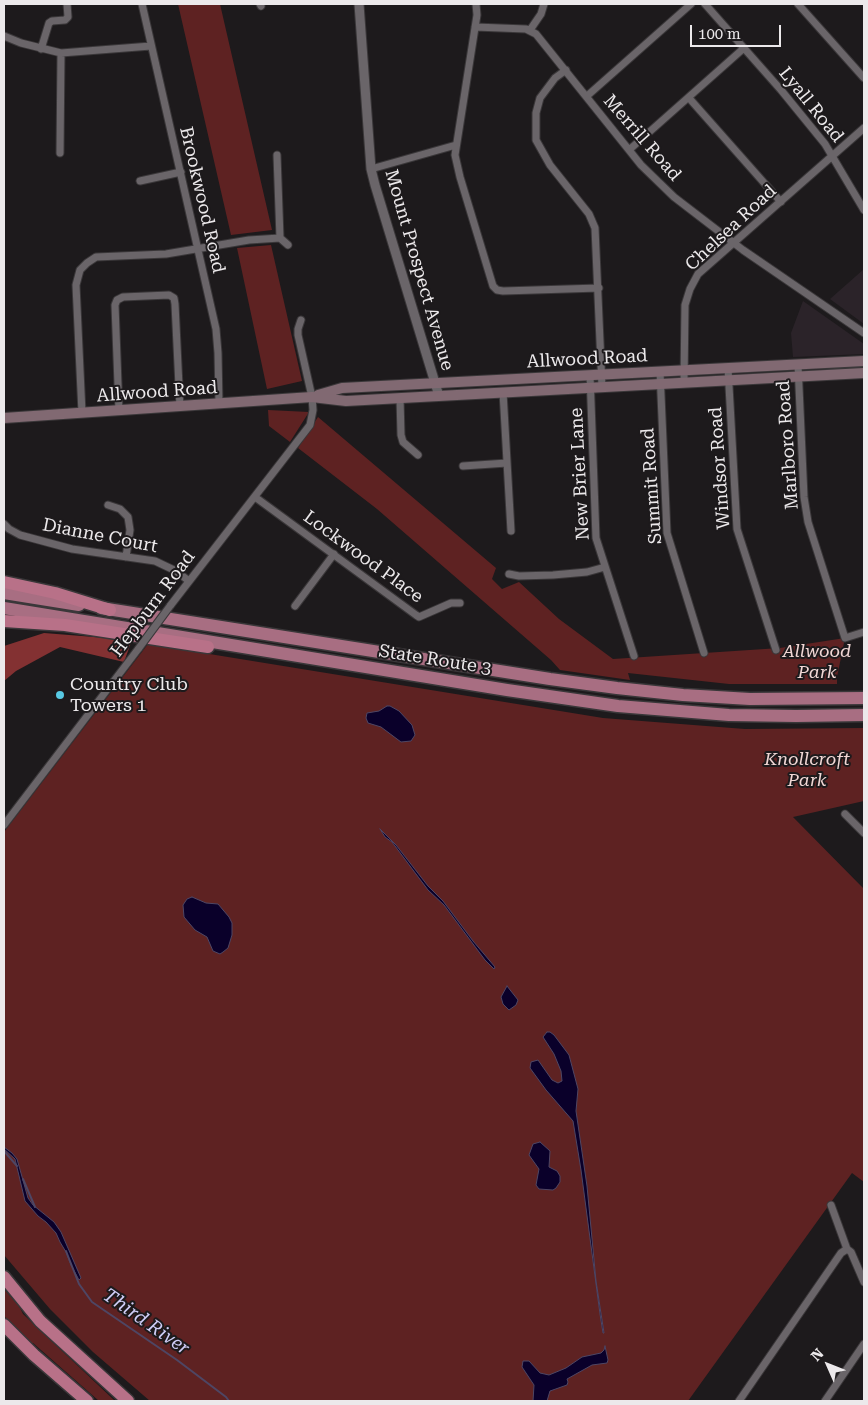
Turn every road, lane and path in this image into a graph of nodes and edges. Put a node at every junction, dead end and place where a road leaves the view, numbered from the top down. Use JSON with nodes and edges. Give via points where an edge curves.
{"nodes":[{"id":1,"x":67,"y":4,"type":"edge"},
{"id":2,"x":142,"y":4,"type":"edge"},
{"id":3,"x":359,"y":4,"type":"edge"},
{"id":4,"x":476,"y":4,"type":"edge"},
{"id":5,"x":544,"y":4,"type":"edge"},
{"id":6,"x":691,"y":4,"type":"edge"},
{"id":7,"x":705,"y":4,"type":"edge"},
{"id":8,"x":798,"y":4,"type":"edge"},
{"id":9,"x":475,"y":27,"type":"junction"},
{"id":10,"x":530,"y":30,"type":"junction"},
{"id":11,"x":4,"y":38,"type":"edge"},
{"id":12,"x":151,"y":46,"type":"junction"},
{"id":13,"x":744,"y":48,"type":"junction"},
{"id":14,"x":41,"y":49,"type":"junction"},
{"id":15,"x":61,"y":53,"type":"junction"},
{"id":16,"x":566,"y":70,"type":"junction"},
{"id":17,"x":864,"y":78,"type":"edge"},
{"id":18,"x":586,"y":96,"type":"junction"},
{"id":19,"x":689,"y":98,"type":"junction"},
{"id":20,"x":864,"y":128,"type":"edge"},
{"id":21,"x":456,"y":145,"type":"junction"},
{"id":22,"x":629,"y":150,"type":"junction"},
{"id":23,"x":60,"y":153,"type":"dead end"},
{"id":24,"x":277,"y":155,"type":"dead end"},
{"id":25,"x":833,"y":156,"type":"junction"},
{"id":26,"x":372,"y":170,"type":"junction"},
{"id":27,"x":181,"y":172,"type":"junction"},
{"id":28,"x":140,"y":181,"type":"dead end"},
{"id":29,"x":782,"y":202,"type":"junction"},
{"id":30,"x":864,"y":210,"type":"edge"},
{"id":31,"x":280,"y":238,"type":"junction"},
{"id":32,"x":734,"y":243,"type":"junction"},
{"id":33,"x":288,"y":245,"type":"dead end"},
{"id":34,"x":198,"y":248,"type":"junction"},
{"id":35,"x":598,"y":288,"type":"junction"},
{"id":36,"x":301,"y":320,"type":"dead end"},
{"id":37,"x":864,"y":333,"type":"edge"},
{"id":38,"x":864,"y":361,"type":"edge"},
{"id":39,"x":798,"y":364,"type":"junction"},
{"id":40,"x":728,"y":368,"type":"junction"},
{"id":41,"x":684,"y":370,"type":"junction"},
{"id":42,"x":660,"y":372,"type":"junction"},
{"id":43,"x":864,"y":373,"type":"edge"},
{"id":44,"x":590,"y":375,"type":"junction"},
{"id":45,"x":602,"y":375,"type":"junction"},
{"id":46,"x":798,"y":376,"type":"junction"},
{"id":47,"x":729,"y":380,"type":"junction"},
{"id":48,"x":684,"y":382,"type":"junction"},
{"id":49,"x":435,"y":383,"type":"junction"},
{"id":50,"x":660,"y":383,"type":"junction"},
{"id":51,"x":597,"y":387,"type":"junction"},
{"id":52,"x":503,"y":392,"type":"junction"},
{"id":53,"x":439,"y":396,"type":"junction"},
{"id":54,"x":312,"y":397,"type":"junction"},
{"id":55,"x":400,"y":398,"type":"junction"},
{"id":56,"x":218,"y":404,"type":"junction"},
{"id":57,"x":180,"y":407,"type":"junction"},
{"id":58,"x":119,"y":411,"type":"junction"},
{"id":59,"x":82,"y":413,"type":"junction"},
{"id":60,"x":4,"y":418,"type":"edge"},
{"id":61,"x":418,"y":455,"type":"dead end"},
{"id":62,"x":507,"y":463,"type":"junction"},
{"id":63,"x":463,"y":466,"type":"dead end"},
{"id":64,"x":255,"y":496,"type":"junction"},
{"id":65,"x":108,"y":505,"type":"dead end"},
{"id":66,"x":4,"y":524,"type":"edge"},
{"id":67,"x":511,"y":530,"type":"dead end"},
{"id":68,"x":334,"y":554,"type":"junction"},
{"id":69,"x":126,"y":557,"type":"junction"},
{"id":70,"x":605,"y":568,"type":"junction"},
{"id":71,"x":509,"y":574,"type":"dead end"},
{"id":72,"x":189,"y":581,"type":"junction"},
{"id":73,"x":4,"y":582,"type":"edge"},
{"id":74,"x":4,"y":593,"type":"edge"},
{"id":75,"x":460,"y":602,"type":"dead end"},
{"id":76,"x":295,"y":606,"type":"dead end"},
{"id":77,"x":4,"y":608,"type":"edge"},
{"id":78,"x":110,"y":610,"type":"junction"},
{"id":79,"x":4,"y":621,"type":"edge"},
{"id":80,"x":864,"y":632,"type":"edge"},
{"id":81,"x":776,"y":650,"type":"dead end"},
{"id":82,"x":704,"y":653,"type":"dead end"},
{"id":83,"x":634,"y":656,"type":"dead end"},
{"id":84,"x":387,"y":670,"type":"junction"},
{"id":85,"x":864,"y":698,"type":"edge"},
{"id":86,"x":864,"y":715,"type":"edge"},
{"id":87,"x":845,"y":814,"type":"dead end"},
{"id":88,"x":4,"y":825,"type":"edge"},
{"id":89,"x":864,"y":833,"type":"edge"},
{"id":90,"x":832,"y":1205,"type":"dead end"},
{"id":91,"x":846,"y":1249,"type":"junction"},
{"id":92,"x":4,"y":1277,"type":"edge"},
{"id":93,"x":864,"y":1282,"type":"edge"},
{"id":94,"x":4,"y":1325,"type":"edge"},
{"id":95,"x":864,"y":1344,"type":"edge"},
{"id":96,"x":87,"y":1401,"type":"edge"},
{"id":97,"x":128,"y":1401,"type":"edge"},
{"id":98,"x":739,"y":1401,"type":"edge"},
{"id":99,"x":825,"y":1401,"type":"edge"}],
"edges":[{"from":1,"to":14,"type":"street","via":[[68,17],[49,23]]},
{"from":2,"to":12,"type":"street","name":"Brookwood Road"},
{"from":3,"to":26,"type":"street","name":"Mount Prospect Avenue"},
{"from":4,"to":9,"type":"street"},
{"from":5,"to":10,"type":"street"},
{"from":6,"to":18,"type":"street"},
{"from":7,"to":13,"type":"street","name":"Lyall Road"},
{"from":8,"to":17,"type":"street"},
{"from":9,"to":10,"type":"street"},
{"from":9,"to":21,"type":"street"},
{"from":10,"to":16,"type":"street","name":"Merrill Road","via":[[541,38]]},
{"from":11,"to":14,"type":"street"},
{"from":12,"to":15,"type":"street"},
{"from":12,"to":27,"type":"street","name":"Brookwood Road"},
{"from":13,"to":19,"type":"street"},
{"from":13,"to":25,"type":"street","name":"Lyall Road"},
{"from":14,"to":15,"type":"street"},
{"from":15,"to":23,"type":"street"},
{"from":16,"to":18,"type":"street","name":"Merrill Road"},
{"from":16,"to":35,"type":"street","via":[[555,78],[540,98],[536,113],[536,140],[550,165],[593,222]]},
{"from":18,"to":22,"type":"street","name":"Merrill Road"},
{"from":19,"to":22,"type":"street"},
{"from":19,"to":29,"type":"street"},
{"from":20,"to":25,"type":"street","name":"Chelsea Road"},
{"from":21,"to":26,"type":"street"},
{"from":21,"to":35,"type":"street","via":[[460,177],[493,286],[503,292]]},
{"from":22,"to":32,"type":"street","name":"Merrill Road","via":[[674,197]]},
{"from":24,"to":31,"type":"street"},
{"from":25,"to":29,"type":"street","name":"Chelsea Road"},
{"from":25,"to":30,"type":"street","name":"Lyall Road"},
{"from":26,"to":49,"type":"street","name":"Mount Prospect Avenue"},
{"from":27,"to":28,"type":"street"},
{"from":27,"to":34,"type":"street","name":"Brookwood Road"},
{"from":29,"to":32,"type":"street","name":"Chelsea Road"},
{"from":31,"to":33,"type":"street"},
{"from":31,"to":34,"type":"street"},
{"from":32,"to":37,"type":"street","name":"Merrill Road"},
{"from":32,"to":41,"type":"street","name":"Chelsea Road","via":[[698,274],[690,289],[685,305]]},
{"from":34,"to":56,"type":"street","name":"Brookwood Road","via":[[218,338]]},
{"from":34,"to":59,"type":"street","via":[[166,254],[96,257],[80,270],[76,285]]},
{"from":35,"to":45,"type":"street"},
{"from":36,"to":54,"type":"street","name":"Hepburn Road","via":[[298,335]]},
{"from":38,"to":39,"type":"main road","name":"Allwood Road"},
{"from":39,"to":40,"type":"main road","name":"Allwood Road"},
{"from":39,"to":46,"type":"street","name":"Marlboro Road"},
{"from":40,"to":41,"type":"main road","name":"Allwood Road"},
{"from":40,"to":47,"type":"street","name":"Windsor Road"},
{"from":41,"to":42,"type":"main road","name":"Allwood Road"},
{"from":41,"to":48,"type":"street","name":"Chelsea Road"},
{"from":42,"to":45,"type":"main road","name":"Allwood Road"},
{"from":42,"to":50,"type":"street","name":"Summit Road"},
{"from":43,"to":46,"type":"main road","name":"Allwood Road"},
{"from":44,"to":45,"type":"main road","name":"Allwood Road"},
{"from":44,"to":49,"type":"main road","name":"Allwood Road"},
{"from":44,"to":51,"type":"street","name":"New Brier Lane"},
{"from":45,"to":51,"type":"street"},
{"from":46,"to":47,"type":"main road","name":"Allwood Road"},
{"from":46,"to":80,"type":"street","name":"Marlboro Road","via":[[808,522],[845,638]]},
{"from":47,"to":48,"type":"main road","name":"Allwood Road"},
{"from":47,"to":81,"type":"street","name":"Windsor Road","via":[[737,529]]},
{"from":48,"to":50,"type":"main road","name":"Allwood Road"},
{"from":49,"to":53,"type":"street","name":"Mount Prospect Avenue"},
{"from":49,"to":54,"type":"main road","name":"Allwood Road","via":[[342,388]]},
{"from":50,"to":51,"type":"main road","name":"Allwood Road"},
{"from":50,"to":82,"type":"street","name":"Summit Road","via":[[667,532]]},
{"from":51,"to":52,"type":"main road","name":"Allwood Road"},
{"from":51,"to":70,"type":"street","name":"New Brier Lane","via":[[596,538]]},
{"from":52,"to":53,"type":"main road","name":"Allwood Road"},
{"from":52,"to":62,"type":"street"},
{"from":53,"to":55,"type":"main road","name":"Allwood Road"},
{"from":54,"to":55,"type":"main road","name":"Allwood Road","via":[[346,401]]},
{"from":54,"to":56,"type":"main road","name":"Allwood Road"},
{"from":54,"to":64,"type":"street","name":"Hepburn Road","via":[[310,425]]},
{"from":55,"to":61,"type":"street","via":[[403,442]]},
{"from":56,"to":57,"type":"main road","name":"Allwood Road"},
{"from":57,"to":58,"type":"main road","name":"Allwood Road"},
{"from":57,"to":58,"type":"street","via":[[174,298],[169,295],[123,297],[117,300],[116,305]]},
{"from":58,"to":59,"type":"main road","name":"Allwood Road"},
{"from":59,"to":60,"type":"main road","name":"Allwood Road"},
{"from":62,"to":63,"type":"street"},
{"from":62,"to":67,"type":"street"},
{"from":64,"to":68,"type":"street","name":"Lockwood Place"},
{"from":64,"to":72,"type":"street","name":"Hepburn Road"},
{"from":65,"to":69,"type":"street","via":[[120,509],[128,517],[130,530]]},
{"from":66,"to":69,"type":"street","name":"Dianne Court","via":[[20,535],[72,549]]},
{"from":68,"to":75,"type":"street","name":"Lockwood Place","via":[[419,617],[451,602]]},
{"from":68,"to":76,"type":"street"},
{"from":69,"to":72,"type":"street","name":"Dianne Court","via":[[162,563]]},
{"from":70,"to":71,"type":"street","via":[[553,575]]},
{"from":70,"to":83,"type":"street","name":"New Brier Lane"},
{"from":72,"to":88,"type":"street","name":"Hepburn Road","bridge":true},
{"from":73,"to":78,"type":"highway"},
{"from":74,"to":78,"type":"highway","name":"State Route 3"},
{"from":77,"to":84,"type":"highway","name":"State Route 3"},
{"from":78,"to":85,"type":"highway","name":"State Route 3","via":[[616,688],[743,698]]},
{"from":79,"to":84,"type":"highway","via":[[65,625],[306,663]]},
{"from":84,"to":86,"type":"highway","name":"State Route 3","via":[[648,709],[752,716]]},
{"from":87,"to":89,"type":"street"},
{"from":90,"to":91,"type":"street"},
{"from":91,"to":93,"type":"street","via":[[851,1252]]},
{"from":91,"to":98,"type":"street"},
{"from":92,"to":97,"type":"highway","via":[[40,1321]]},
{"from":94,"to":96,"type":"highway","via":[[34,1356]]},
{"from":95,"to":99,"type":"street"}]}
